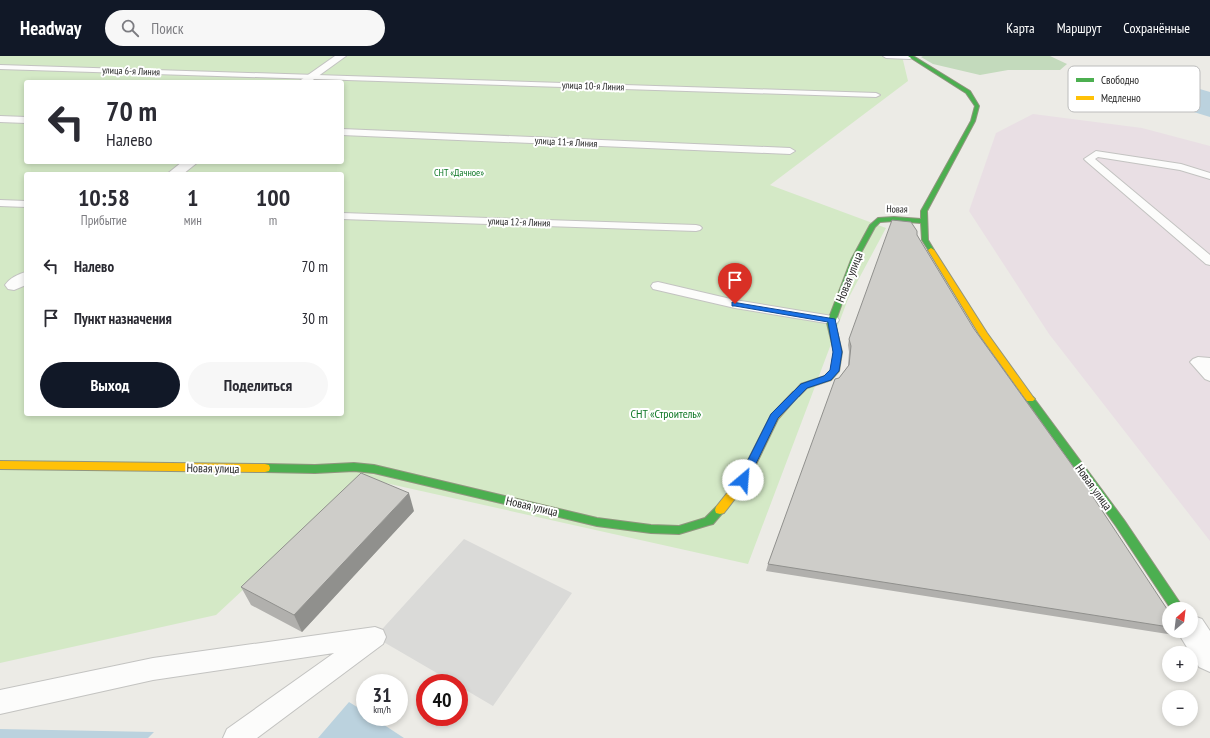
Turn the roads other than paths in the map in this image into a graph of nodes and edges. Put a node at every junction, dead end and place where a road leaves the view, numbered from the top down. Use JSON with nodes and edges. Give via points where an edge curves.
{"nodes":[{"id":1,"x":341,"y":56,"type":"edge"},
{"id":2,"x":886,"y":56,"type":"edge"},
{"id":3,"x":910,"y":56,"type":"edge"},
{"id":4,"x":0,"y":68,"type":"edge"},
{"id":5,"x":306,"y":79,"type":"edge"},
{"id":6,"x":342,"y":80,"type":"edge"},
{"id":7,"x":344,"y":80,"type":"edge"},
{"id":8,"x":876,"y":95,"type":"dead end"},
{"id":9,"x":0,"y":119,"type":"edge"},
{"id":10,"x":24,"y":120,"type":"edge"},
{"id":11,"x":344,"y":132,"type":"edge"},
{"id":12,"x":790,"y":151,"type":"dead end"},
{"id":13,"x":188,"y":164,"type":"edge"},
{"id":14,"x":177,"y":172,"type":"edge"},
{"id":15,"x":1210,"y":176,"type":"edge"},
{"id":16,"x":0,"y":203,"type":"edge"},
{"id":17,"x":24,"y":204,"type":"edge"},
{"id":18,"x":344,"y":216,"type":"edge"},
{"id":19,"x":924,"y":221,"type":"junction"},
{"id":20,"x":872,"y":226,"type":"joint"},
{"id":21,"x":696,"y":228,"type":"dead end"},
{"id":22,"x":1210,"y":261,"type":"edge"},
{"id":23,"x":658,"y":286,"type":"dead end"},
{"id":24,"x":832,"y":320,"type":"junction"},
{"id":25,"x":1210,"y":363,"type":"edge"},
{"id":26,"x":1210,"y":376,"type":"edge"},
{"id":27,"x":0,"y":465,"type":"edge"},
{"id":28,"x":1173,"y":602,"type":"edge"},
{"id":29,"x":1197,"y":638,"type":"edge"},
{"id":30,"x":1210,"y":657,"type":"edge"},
{"id":31,"x":0,"y":702,"type":"edge"},
{"id":32,"x":236,"y":738,"type":"edge"}],
"edges":[{"from":1,"to":5,"type":"street"},
{"from":2,"to":3,"type":"lane"},
{"from":3,"to":19,"type":"street","name":"Новая улица","via":[[968,92],[977,106],[973,121],[924,211]]},
{"from":4,"to":5,"type":"lane","name":"улица 6-я Линия"},
{"from":5,"to":6,"type":"lane","name":"улица 10-я Линия"},
{"from":7,"to":8,"type":"lane","name":"улица 10-я Линия"},
{"from":9,"to":10,"type":"lane"},
{"from":11,"to":12,"type":"lane","name":"улица 11-я Линия"},
{"from":13,"to":14,"type":"street"},
{"from":15,"to":22,"type":"lane","via":[[1181,167],[1096,154],[1089,159]]},
{"from":16,"to":17,"type":"lane"},
{"from":18,"to":21,"type":"lane","name":"улица 12-я Линия"},
{"from":19,"to":20,"type":"street","name":"Новая","via":[[878,220]]},
{"from":19,"to":28,"type":"street","name":"Новая улица","via":[[925,240],[983,334],[1120,523]]},
{"from":20,"to":24,"type":"street","name":"Новая улица","via":[[854,260]]},
{"from":23,"to":24,"type":"lane","via":[[735,304]]},
{"from":24,"to":27,"type":"street","name":"Новая улица","via":[[838,352],[835,371],[828,378],[804,386],[774,417],[743,480],[725,505],[709,521],[679,530],[597,522],[374,469],[354,467],[307,469]]},
{"from":25,"to":26,"type":"lane","via":[[1198,362]]},
{"from":29,"to":30,"type":"street"},
{"from":31,"to":32,"type":"lane","via":[[153,669],[375,637]]}]}
